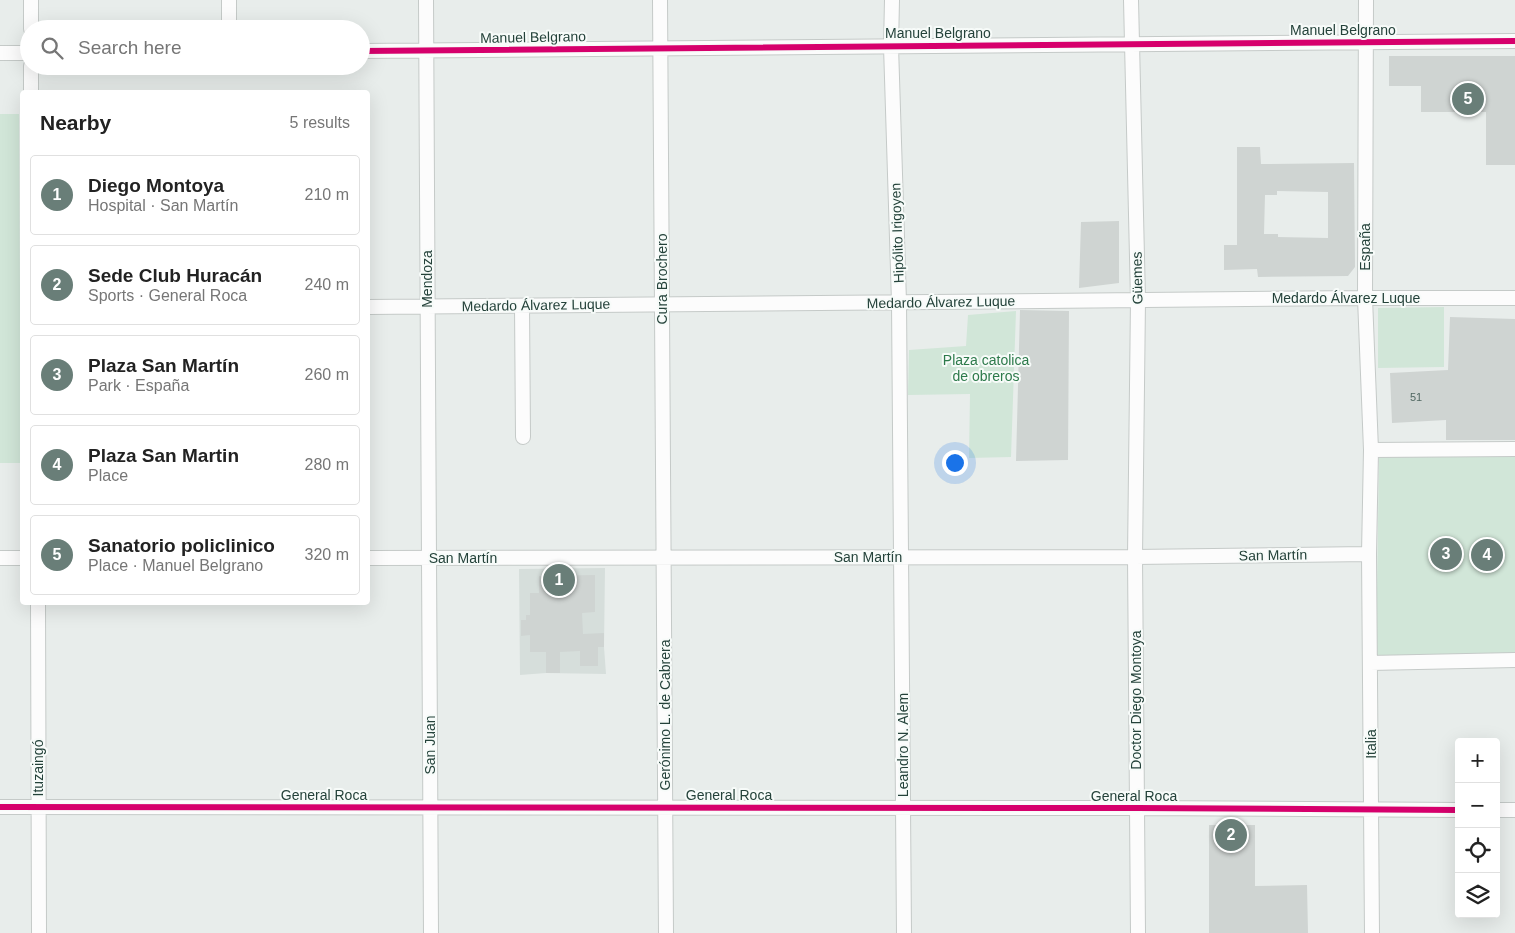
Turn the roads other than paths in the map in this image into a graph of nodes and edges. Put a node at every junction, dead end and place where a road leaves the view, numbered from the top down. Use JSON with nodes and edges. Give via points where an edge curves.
{"nodes":[{"id":1,"x":31,"y":0,"type":"edge"},
{"id":2,"x":229,"y":0,"type":"edge"},
{"id":3,"x":426,"y":0,"type":"edge"},
{"id":4,"x":660,"y":0,"type":"edge"},
{"id":5,"x":892,"y":0,"type":"edge"},
{"id":6,"x":1131,"y":0,"type":"edge"},
{"id":7,"x":1366,"y":0,"type":"edge"},
{"id":8,"x":31,"y":20,"type":"edge"},
{"id":9,"x":229,"y":20,"type":"edge"},
{"id":10,"x":1515,"y":41,"type":"edge"},
{"id":11,"x":1366,"y":42,"type":"junction"},
{"id":12,"x":1132,"y":44,"type":"junction"},
{"id":13,"x":891,"y":46,"type":"junction"},
{"id":14,"x":660,"y":48,"type":"junction"},
{"id":15,"x":426,"y":50,"type":"junction"},
{"id":16,"x":370,"y":51,"type":"edge"},
{"id":17,"x":0,"y":53,"type":"edge"},
{"id":18,"x":20,"y":53,"type":"edge"},
{"id":19,"x":31,"y":75,"type":"edge"},
{"id":20,"x":31,"y":90,"type":"edge"},
{"id":21,"x":1365,"y":298,"type":"junction"},
{"id":22,"x":1515,"y":298,"type":"edge"},
{"id":23,"x":1138,"y":300,"type":"junction"},
{"id":24,"x":899,"y":302,"type":"junction"},
{"id":25,"x":662,"y":304,"type":"junction"},
{"id":26,"x":428,"y":306,"type":"junction"},
{"id":27,"x":522,"y":306,"type":"junction"},
{"id":28,"x":370,"y":307,"type":"edge"},
{"id":29,"x":523,"y":437,"type":"dead end"},
{"id":30,"x":1515,"y":449,"type":"edge"},
{"id":31,"x":1371,"y":450,"type":"junction"},
{"id":32,"x":1369,"y":554,"type":"junction"},
{"id":33,"x":664,"y":557,"type":"junction"},
{"id":34,"x":901,"y":557,"type":"junction"},
{"id":35,"x":1135,"y":557,"type":"junction"},
{"id":36,"x":0,"y":558,"type":"edge"},
{"id":37,"x":20,"y":558,"type":"edge"},
{"id":38,"x":370,"y":558,"type":"edge"},
{"id":39,"x":429,"y":558,"type":"junction"},
{"id":40,"x":38,"y":605,"type":"edge"},
{"id":41,"x":1515,"y":660,"type":"edge"},
{"id":42,"x":1370,"y":663,"type":"junction"},
{"id":43,"x":0,"y":807,"type":"edge"},
{"id":44,"x":38,"y":807,"type":"junction"},
{"id":45,"x":430,"y":808,"type":"junction"},
{"id":46,"x":665,"y":808,"type":"junction"},
{"id":47,"x":903,"y":808,"type":"junction"},
{"id":48,"x":1137,"y":808,"type":"junction"},
{"id":49,"x":1371,"y":810,"type":"junction"},
{"id":50,"x":1455,"y":810,"type":"edge"},
{"id":51,"x":1500,"y":810,"type":"edge"},
{"id":52,"x":1515,"y":810,"type":"edge"},
{"id":53,"x":39,"y":933,"type":"edge"},
{"id":54,"x":430,"y":933,"type":"edge"},
{"id":55,"x":666,"y":933,"type":"edge"},
{"id":56,"x":904,"y":933,"type":"edge"},
{"id":57,"x":1138,"y":933,"type":"edge"},
{"id":58,"x":1372,"y":933,"type":"edge"}],
"edges":[{"from":1,"to":8,"type":"street"},
{"from":2,"to":9,"type":"street"},
{"from":3,"to":15,"type":"street","name":"Mendoza"},
{"from":4,"to":14,"type":"street","name":"Cura Brochero"},
{"from":5,"to":13,"type":"street","name":"Hipólito Irigoyen"},
{"from":6,"to":12,"type":"street","name":"Güemes"},
{"from":7,"to":11,"type":"street","name":"España"},
{"from":10,"to":11,"type":"street","name":"Manuel Belgrano"},
{"from":11,"to":12,"type":"street","name":"Manuel Belgrano"},
{"from":11,"to":21,"type":"street","name":"España"},
{"from":12,"to":13,"type":"street","name":"Manuel Belgrano"},
{"from":12,"to":23,"type":"street","name":"Güemes"},
{"from":13,"to":14,"type":"street","name":"Manuel Belgrano"},
{"from":13,"to":24,"type":"street","name":"Hipólito Irigoyen"},
{"from":14,"to":15,"type":"street","name":"Manuel Belgrano"},
{"from":14,"to":25,"type":"street","name":"Cura Brochero"},
{"from":15,"to":16,"type":"street","name":"Manuel Belgrano"},
{"from":15,"to":26,"type":"street","name":"Mendoza"},
{"from":17,"to":18,"type":"street"},
{"from":19,"to":20,"type":"street"},
{"from":21,"to":22,"type":"street","name":"Medardo Álvarez Luque"},
{"from":21,"to":23,"type":"street","name":"Medardo Álvarez Luque"},
{"from":21,"to":31,"type":"street","name":"España"},
{"from":23,"to":24,"type":"street","name":"Medardo Álvarez Luque"},
{"from":23,"to":35,"type":"street","name":"Güemes"},
{"from":24,"to":25,"type":"street","name":"Medardo Álvarez Luque"},
{"from":24,"to":34,"type":"street","name":"Hipólito Irigoyen"},
{"from":25,"to":27,"type":"street","name":"Medardo Álvarez Luque"},
{"from":25,"to":33,"type":"street","name":"Cura Brochero"},
{"from":26,"to":27,"type":"street","name":"Medardo Álvarez Luque"},
{"from":26,"to":28,"type":"street","name":"Medardo Álvarez Luque"},
{"from":26,"to":39,"type":"street","name":"Mendoza"},
{"from":27,"to":29,"type":"street"},
{"from":30,"to":31,"type":"street"},
{"from":31,"to":32,"type":"street","name":"España"},
{"from":32,"to":35,"type":"street","name":"San Martín"},
{"from":32,"to":42,"type":"street","name":"Italia"},
{"from":33,"to":34,"type":"street","name":"San Martín"},
{"from":33,"to":39,"type":"street","name":"San Martín"},
{"from":33,"to":46,"type":"street","name":"Gerónimo L. de Cabrera"},
{"from":34,"to":35,"type":"street","name":"San Martín"},
{"from":34,"to":47,"type":"street","name":"Leandro N. Alem"},
{"from":35,"to":48,"type":"street","name":"Doctor Diego Montoya"},
{"from":36,"to":37,"type":"street"},
{"from":38,"to":39,"type":"street","name":"San Martín"},
{"from":39,"to":45,"type":"street","name":"San Juan"},
{"from":40,"to":44,"type":"street","name":"Ituzaingó"},
{"from":41,"to":42,"type":"street"},
{"from":42,"to":49,"type":"street","name":"Italia"},
{"from":43,"to":44,"type":"street","name":"General Roca"},
{"from":44,"to":45,"type":"street","name":"General Roca"},
{"from":44,"to":53,"type":"street","name":"Ituzaingó"},
{"from":45,"to":46,"type":"street","name":"General Roca"},
{"from":45,"to":54,"type":"street","name":"San Juan"},
{"from":46,"to":47,"type":"street","name":"General Roca"},
{"from":46,"to":55,"type":"street","name":"Gerónimo L. de Cabrera"},
{"from":47,"to":48,"type":"street","name":"General Roca"},
{"from":47,"to":56,"type":"street","name":"Leandro N. Alem"},
{"from":48,"to":49,"type":"street","name":"General Roca"},
{"from":48,"to":57,"type":"street","name":"Doctor Diego Montoya"},
{"from":49,"to":50,"type":"street","name":"General Roca"},
{"from":49,"to":58,"type":"street","name":"Italia"},
{"from":51,"to":52,"type":"street"}]}
